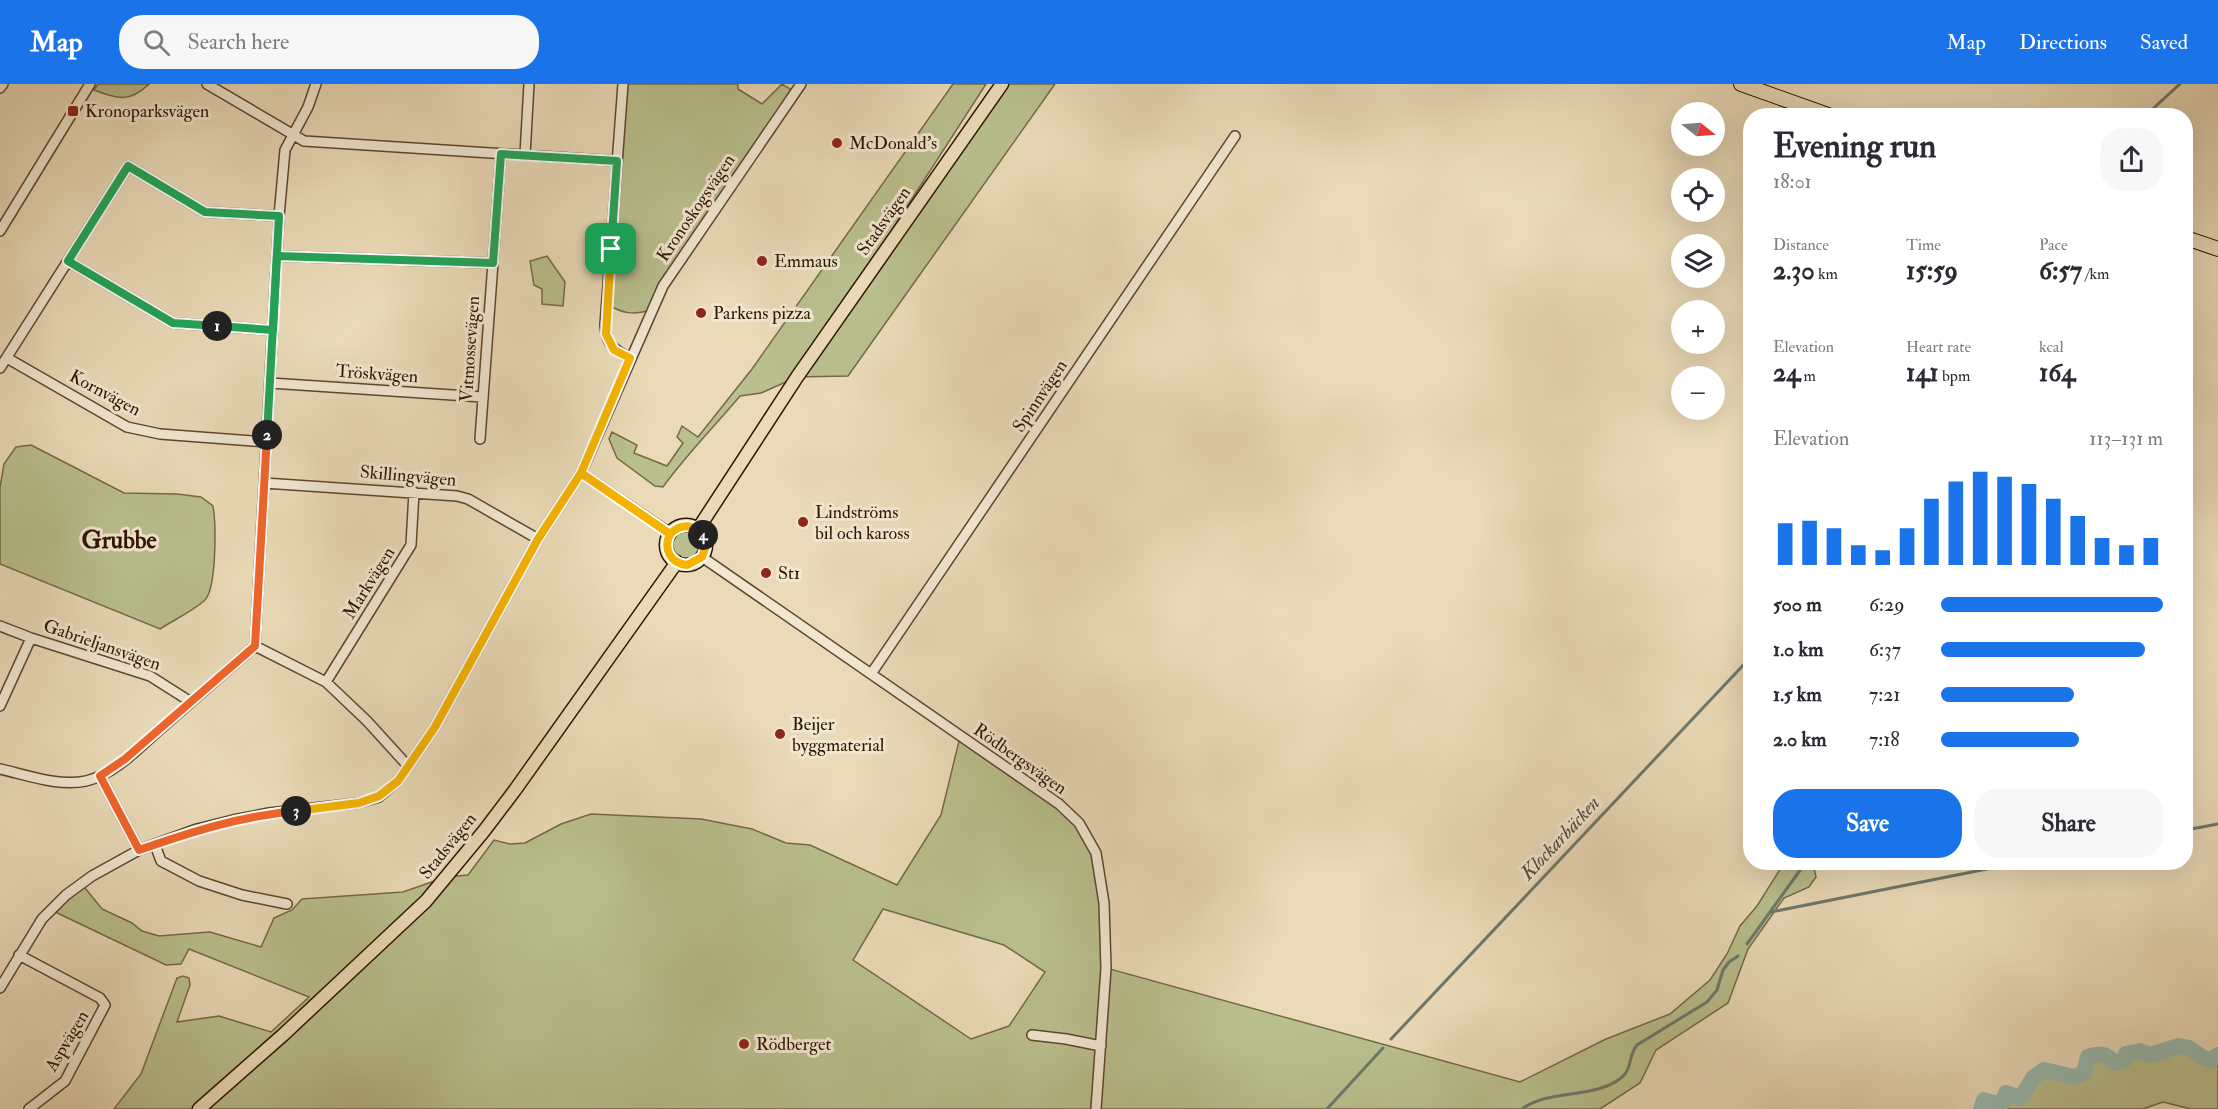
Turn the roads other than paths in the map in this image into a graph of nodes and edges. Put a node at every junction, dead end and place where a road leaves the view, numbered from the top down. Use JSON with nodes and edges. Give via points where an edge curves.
{"nodes":[{"id":1,"x":3,"y":84,"type":"edge"},
{"id":2,"x":90,"y":84,"type":"edge"},
{"id":3,"x":207,"y":84,"type":"edge"},
{"id":4,"x":316,"y":84,"type":"edge"},
{"id":5,"x":529,"y":84,"type":"edge"},
{"id":6,"x":623,"y":84,"type":"edge"},
{"id":7,"x":801,"y":84,"type":"edge"},
{"id":8,"x":1002,"y":84,"type":"edge"},
{"id":9,"x":1741,"y":84,"type":"edge"},
{"id":10,"x":0,"y":88,"type":"edge"},
{"id":11,"x":1808,"y":108,"type":"edge"},
{"id":12,"x":291,"y":135,"type":"junction"},
{"id":13,"x":1235,"y":136,"type":"dead end"},
{"id":14,"x":501,"y":154,"type":"junction"},
{"id":15,"x":525,"y":155,"type":"junction"},
{"id":16,"x":617,"y":161,"type":"junction"},
{"id":17,"x":279,"y":216,"type":"junction"},
{"id":18,"x":0,"y":231,"type":"edge"},
{"id":19,"x":2193,"y":240,"type":"edge"},
{"id":20,"x":2218,"y":249,"type":"edge"},
{"id":21,"x":277,"y":256,"type":"junction"},
{"id":22,"x":68,"y":261,"type":"junction"},
{"id":23,"x":493,"y":263,"type":"junction"},
{"id":24,"x":273,"y":330,"type":"junction"},
{"id":25,"x":7,"y":358,"type":"junction"},
{"id":26,"x":630,"y":358,"type":"junction"},
{"id":27,"x":0,"y":368,"type":"edge"},
{"id":28,"x":270,"y":383,"type":"junction"},
{"id":29,"x":483,"y":397,"type":"junction"},
{"id":30,"x":480,"y":439,"type":"dead end"},
{"id":31,"x":267,"y":441,"type":"junction"},
{"id":32,"x":581,"y":473,"type":"junction"},
{"id":33,"x":264,"y":483,"type":"junction"},
{"id":34,"x":414,"y":492,"type":"junction"},
{"id":35,"x":698,"y":529,"type":"junction"},
{"id":36,"x":670,"y":534,"type":"junction"},
{"id":37,"x":538,"y":539,"type":"junction"},
{"id":38,"x":702,"y":557,"type":"junction"},
{"id":39,"x":676,"y":562,"type":"junction"},
{"id":40,"x":0,"y":626,"type":"edge"},
{"id":41,"x":31,"y":638,"type":"junction"},
{"id":42,"x":255,"y":646,"type":"junction"},
{"id":43,"x":871,"y":674,"type":"junction"},
{"id":44,"x":326,"y":682,"type":"junction"},
{"id":45,"x":191,"y":702,"type":"junction"},
{"id":46,"x":0,"y":706,"type":"edge"},
{"id":47,"x":408,"y":766,"type":"junction"},
{"id":48,"x":0,"y":770,"type":"edge"},
{"id":49,"x":100,"y":776,"type":"junction"},
{"id":50,"x":155,"y":845,"type":"junction"},
{"id":51,"x":139,"y":850,"type":"junction"},
{"id":52,"x":287,"y":904,"type":"dead end"},
{"id":53,"x":19,"y":955,"type":"junction"},
{"id":54,"x":0,"y":988,"type":"edge"},
{"id":55,"x":1032,"y":1035,"type":"dead end"},
{"id":56,"x":1101,"y":1046,"type":"junction"},
{"id":57,"x":29,"y":1109,"type":"edge"},
{"id":58,"x":199,"y":1109,"type":"edge"},
{"id":59,"x":1096,"y":1109,"type":"edge"}],
"edges":[{"from":1,"to":10,"type":"street"},
{"from":2,"to":18,"type":"street"},
{"from":3,"to":12,"type":"street"},
{"from":4,"to":12,"type":"street"},
{"from":5,"to":15,"type":"street"},
{"from":6,"to":16,"type":"street"},
{"from":7,"to":26,"type":"street","name":"Kronoskogsvägen","via":[[672,272]]},
{"from":8,"to":35,"type":"main road","name":"Stadsvägen","via":[[797,377]]},
{"from":9,"to":11,"type":"highway"},
{"from":12,"to":14,"type":"street","via":[[304,141]]},
{"from":12,"to":17,"type":"street","via":[[285,150]]},
{"from":13,"to":43,"type":"street","name":"Spinnvägen"},
{"from":14,"to":15,"type":"street"},
{"from":14,"to":23,"type":"street","name":"Vitmossevägen"},
{"from":15,"to":16,"type":"street"},
{"from":16,"to":26,"type":"street","via":[[606,334],[614,350]]},
{"from":17,"to":21,"type":"street"},
{"from":17,"to":22,"type":"street","via":[[205,212],[128,166]]},
{"from":19,"to":20,"type":"highway"},
{"from":21,"to":23,"type":"street"},
{"from":21,"to":24,"type":"street"},
{"from":22,"to":24,"type":"street","via":[[173,323]]},
{"from":22,"to":25,"type":"street"},
{"from":23,"to":29,"type":"street","name":"Vitmossevägen"},
{"from":24,"to":28,"type":"street"},
{"from":25,"to":27,"type":"street"},
{"from":25,"to":31,"type":"street","name":"Kornvägen","via":[[127,427],[160,434]]},
{"from":26,"to":32,"type":"street","name":"Kronoskogsvägen"},
{"from":28,"to":29,"type":"street","name":"Tröskvägen"},
{"from":28,"to":31,"type":"street"},
{"from":29,"to":30,"type":"street","name":"Vitmossevägen"},
{"from":31,"to":33,"type":"street"},
{"from":32,"to":36,"type":"street"},
{"from":32,"to":37,"type":"street","name":"Kronoskogsvägen"},
{"from":33,"to":34,"type":"street","name":"Skillingvägen"},
{"from":33,"to":42,"type":"street"},
{"from":34,"to":37,"type":"street","name":"Skillingvägen","via":[[468,499]]},
{"from":34,"to":44,"type":"street","name":"Markvägen","via":[[411,545]]},
{"from":35,"to":36,"type":"main road","via":[[686,526]]},
{"from":35,"to":38,"type":"main road","via":[[706,542]]},
{"from":36,"to":39,"type":"main road","via":[[667,550]]},
{"from":37,"to":47,"type":"street","name":"Kronoskogsvägen","via":[[435,727]]},
{"from":38,"to":39,"type":"main road","via":[[687,565]]},
{"from":38,"to":43,"type":"street","name":"Rödbergsvägen"},
{"from":39,"to":58,"type":"main road","name":"Stadsvägen","via":[[515,790],[426,901]]},
{"from":40,"to":41,"type":"street","name":"Gabrieljansvägen"},
{"from":41,"to":45,"type":"street","name":"Gabrieljansvägen","via":[[150,676]]},
{"from":41,"to":46,"type":"street"},
{"from":42,"to":44,"type":"street"},
{"from":42,"to":45,"type":"street"},
{"from":43,"to":56,"type":"street","name":"Rödbergsvägen","via":[[1059,804],[1079,823],[1096,853],[1104,903],[1106,968]]},
{"from":44,"to":47,"type":"street"},
{"from":45,"to":49,"type":"street"},
{"from":47,"to":50,"type":"street","name":"Kronoskogsvägen","via":[[398,781],[369,800],[233,820]]},
{"from":48,"to":49,"type":"street","via":[[73,782]]},
{"from":49,"to":51,"type":"street"},
{"from":50,"to":51,"type":"street","name":"Kronoskogsvägen"},
{"from":50,"to":52,"type":"street","via":[[161,861],[199,881]]},
{"from":51,"to":53,"type":"street","name":"Kronoskogsvägen","via":[[66,895],[42,919]]},
{"from":53,"to":54,"type":"street","name":"Kronoskogsvägen"},
{"from":53,"to":57,"type":"street","name":"Aspvägen","via":[[100,998],[105,1005],[65,1081]]},
{"from":55,"to":56,"type":"street"},
{"from":56,"to":59,"type":"street","name":"Rödbergsvägen"}]}
